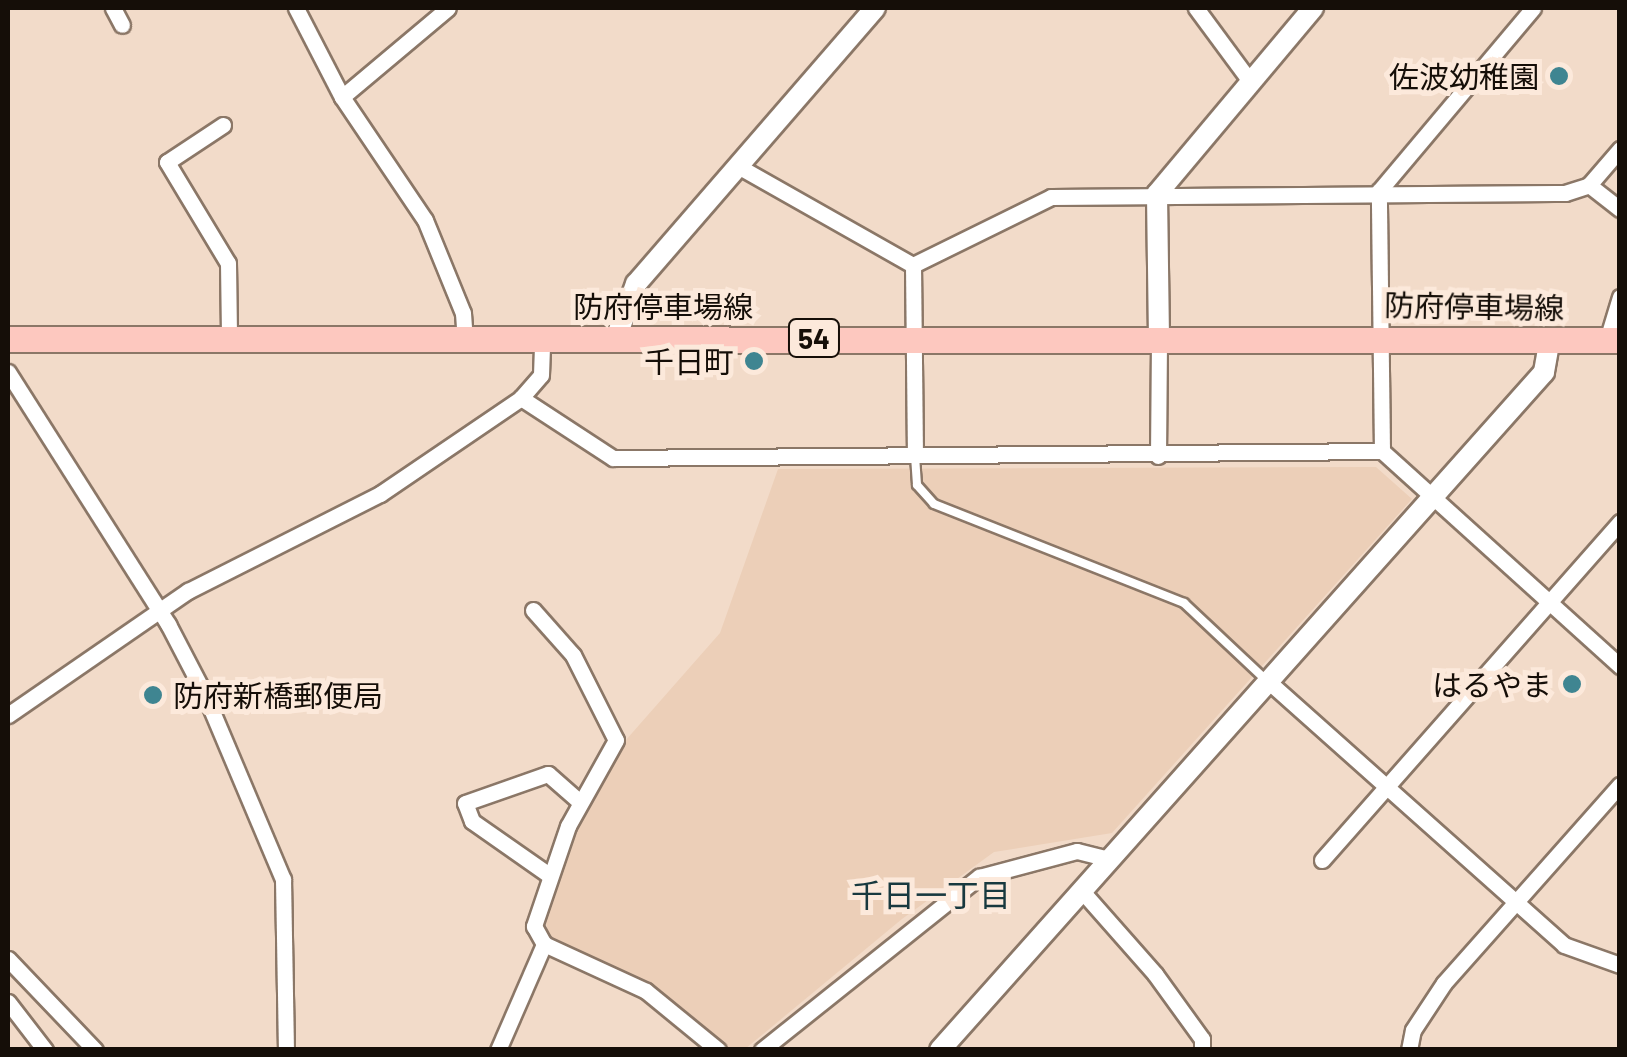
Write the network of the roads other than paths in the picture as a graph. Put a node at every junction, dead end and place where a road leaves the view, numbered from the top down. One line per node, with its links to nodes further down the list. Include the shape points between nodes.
1 (113, 8): 8 (street)
2 (296, 8): 10 (street)
3 (448, 8): 10 (street)
4 (875, 8): 13 (street)
5 (1196, 8): 9 (street)
6 (1314, 8): 9 (street)
7 (1532, 8): 15 (street)
8 (122, 25)
9 (1249, 80): 16 (street)
10 (342, 97): 27 (street, via 425,220 464,313)
11 (223, 125): 20 (street, via 167,162 228,263)
12 (1620, 149): 14 (street)
13 (736, 165): 18 (street); 22 (street, via 636,284)
14 (1589, 184): 15 (street, via 1565,193); 17 (street)
15 (1378, 192): 16 (street); 25 (street)
16 (1157, 194): 18 (street, via 1051,198); 24 (street)
17 (1620, 209)
18 (913, 265): 23 (street)
19 (1620, 297): 29 (street)
20 (229, 338): 26 (main road, 防府停車場線 / 54); 27 (main road, 防府停車場線 / 54)
21 (542, 338): 22 (main road, 防府停車場線 / 54); 27 (main road, 防府停車場線 / 54); 31 (street, via 541,375)
22 (616, 338): 23 (main road, 防府停車場線 / 54)
23 (914, 338): 24 (main road, 防府停車場線 / 54); 33 (street)
24 (1159, 338): 25 (main road, 防府停車場線 / 54); 34 (street)
25 (1378, 338): 28 (main road, 防府停車場線 / 54); 32 (street)
26 (8, 339)
27 (465, 339)
28 (1550, 339): 29 (main road, 防府停車場線 / 54); 35 (street, via 1544,372)
29 (1613, 340)
30 (8, 372): 39 (street)
31 (520, 398): 33 (street, via 613,458); 39 (street, via 380,494 252,553)
32 (1382, 452): 34 (street); 35 (street)
33 (915, 456): 34 (street); 41 (lane, via 917,485 934,504 1197,610)
34 (1158, 456)
35 (1432, 496): 37 (street); 41 (street)
36 (1620, 522): 37 (street)
37 (1548, 602): 40 (street); 44 (street)
38 (533, 610): 45 (street, via 573,655 616,740)
39 (158, 612): 42 (street); 57 (street, via 206,697 282,879)
40 (1620, 666)
41 (1268, 682): 44 (street); 46 (street)
42 (8, 715)
43 (1620, 784): 50 (street)
44 (1388, 788): 47 (street); 50 (street)
45 (580, 802): 48 (street); 48 (street, via 548,774 465,803 472,821)
46 (1108, 860): 49 (street); 60 (street, via 1077,851 979,877)
47 (1322, 860)
48 (548, 875): 51 (street, via 534,926)
49 (1081, 890): 61 (street); 62 (street, via 1155,974 1202,1039)
50 (1515, 903): 53 (street, via 1564,945); 63 (street, via 1435,996)
51 (544, 944): 58 (street); 59 (street, via 646,991)
52 (8, 959): 56 (street)
53 (1620, 965)
54 (8, 1002): 55 (street)
55 (45, 1050)
56 (96, 1050)
57 (286, 1050)
58 (498, 1050)
59 (718, 1050)
60 (762, 1050)
61 (940, 1050)
62 (1202, 1050)
63 (1408, 1050)

